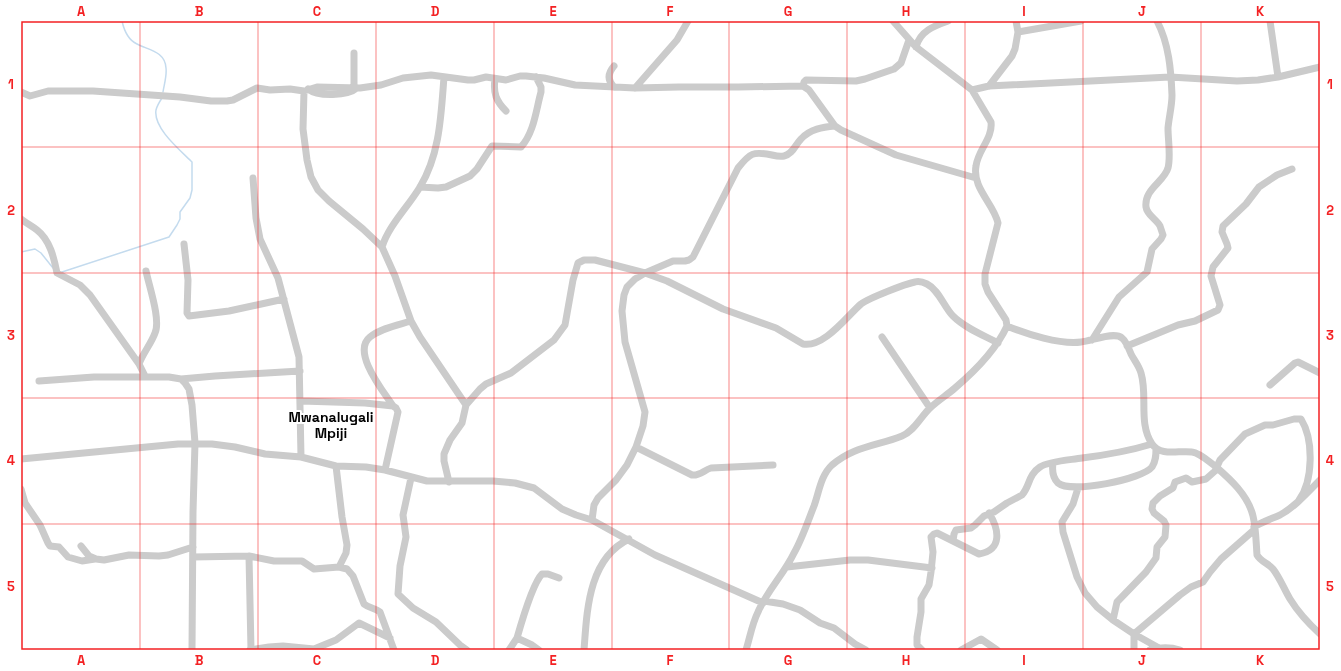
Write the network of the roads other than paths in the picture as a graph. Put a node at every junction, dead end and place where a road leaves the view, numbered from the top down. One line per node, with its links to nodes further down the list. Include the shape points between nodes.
1 (688, 21): 23 (street, via 677,40)
2 (893, 21): 9 (street)
3 (948, 21): 10 (street, via 925,32)
4 (1016, 21): 8 (street)
5 (1081, 21): 8 (street)
6 (1157, 21): 16 (street, via 1169,57)
7 (1270, 21): 17 (street)
8 (1018, 32): 20 (street, via 1012,56)
9 (909, 40): 10 (street); 19 (street, via 900,62 894,69 856,81 806,80)
10 (916, 47): 25 (street)
11 (354, 53): 22 (street)
12 (614, 66): 21 (street, via 609,76)
13 (1320, 67): 17 (street)
14 (444, 77): 18 (street, via 468,80 486,77); 22 (street, via 432,75 403,78 381,85); 32 (street, via 436,147)
15 (536, 77): 18 (street); 21 (street, via 575,85); 32 (street, via 542,87 541,92 529,135 521,147 492,146 470,176 446,187)
16 (1170, 77): 17 (street, via 1237,81); 20 (street); 42 (street, via 1172,96 1168,128 1169,166 1146,200 1148,213 1160,226 1163,235 1152,249 1147,272 1119,297)
17 (1278, 77)
18 (495, 79): 27 (street, via 496,100)
19 (803, 86): 23 (street); 28 (street, via 809,90)
20 (989, 86): 25 (street)
21 (614, 87): 23 (street)
22 (356, 88): 24 (street, via 341,94 319,94)
23 (635, 88)
24 (306, 90): 26 (street, via 257,88 227,101 93,91 48,91 30,96); 35 (street, via 303,129 306,160 311,177 318,190 329,201)
25 (972, 90): 31 (street, via 992,125 978,157)
26 (21, 92)
27 (506, 111)
28 (835, 126): 31 (street, via 896,155); 37 (street, via 821,127 806,134 791,153 785,156 754,153 738,168 690,260 673,261)
29 (1292, 170): 44 (street, via 1277,175 1259,187 1224,226 1222,232 1228,248 1213,267 1211,276 1220,305 1218,310)
30 (253, 178): 38 (street, via 260,239 278,278)
31 (976, 178): 40 (street, via 998,223 985,274 985,284)
32 (420, 187): 35 (street, via 388,233)
33 (21, 219): 45 (street, via 44,237 51,249 57,273 80,285 90,295)
34 (184, 244): 38 (street, via 189,316)
35 (382, 247): 39 (street)
36 (146, 271): 45 (street, via 155,310 156,328)
37 (645, 273): 43 (street, via 723,309 776,328 808,345 814,344 835,330 869,299 916,281 934,289 955,318); 53 (street, via 595,260 578,263 565,325 554,340 511,373 486,384); 58 (street, via 627,287 622,312 625,342 645,412)
38 (284, 300): 46 (street, via 296,342)
39 (411, 320): 53 (street); 54 (street, via 372,335 365,343 366,362)
40 (1007, 326): 42 (street, via 1038,337 1080,343); 43 (street)
41 (882, 337): 55 (street)
42 (1092, 340): 44 (street, via 1114,335 1122,338)
43 (998, 343): 55 (street, via 967,378)
44 (1127, 346): 57 (street, via 1141,372 1145,425)
45 (139, 364): 48 (street)
46 (300, 371): 49 (street); 52 (street)
47 (1320, 373): 51 (street, via 1298,362)
48 (145, 376): 49 (street); 50 (street)
49 (181, 379): 56 (street, via 189,389)
50 (39, 381)
51 (1270, 385)
52 (301, 401): 54 (street); 59 (street)
53 (466, 405): 68 (street, via 462,423 444,454)
54 (393, 406): 65 (street, via 398,412)
55 (930, 408): 83 (street, via 908,433 856,450 833,464 821,483)
56 (195, 443): 59 (street); 60 (street); 78 (street)
57 (1154, 446): 61 (street); 64 (street, via 1162,452 1193,452); 69 (street, via 1155,461 1148,471 1100,485)
58 (636, 447): 62 (street, via 692,475 711,468); 73 (street, via 616,480 594,504)
59 (301, 457): 63 (street)
60 (21, 459)
61 (1053, 463): 69 (street, via 1053,475 1058,482); 72 (street, via 1041,466 1032,474 1022,495)
62 (773, 465)
63 (336, 466): 65 (street); 82 (street, via 347,546)
64 (1217, 468): 71 (street, via 1226,452 1245,434 1265,425 1299,418 1305,426 1310,454 1308,481); 74 (street, via 1232,480 1246,500 1253,515); 87 (street, via 1206,479 1192,482 1186,478 1179,480 1173,488 1153,503 1152,509 1166,525 1165,537 1157,547 1156,558 1146,572 1117,602)
65 (385, 470): 66 (street)
66 (412, 478): 68 (street); 96 (street, via 403,515 406,537 398,594 413,608 436,622)
67 (1320, 480): 71 (street)
68 (449, 482): 73 (street, via 494,481 534,488 562,509)
69 (1078, 488): 87 (street, via 1073,504 1062,522 1063,532 1073,568 1085,593)
70 (21, 489): 81 (street, via 25,503 40,525 49,545 59,547 68,557 82,561)
71 (1299, 500): 74 (street, via 1280,515)
72 (989, 514): 76 (street, via 971,528 956,530); 76 (street, via 997,531 996,542 989,550 979,554)
73 (592, 520): 75 (street)
74 (1254, 529): 88 (street, via 1221,559 1203,582 1191,586); 89 (street, via 1259,558 1270,565 1306,622)
75 (629, 539): 86 (street, via 655,555); 99 (street, via 613,549 595,576 585,629)
76 (953, 541): 84 (street, via 934,534)
77 (81, 546): 81 (street, via 89,556)
78 (193, 547): 80 (street); 81 (street, via 168,555 129,555)
79 (249, 556): 80 (street); 82 (street, via 274,561 302,561 314,568); 94 (street)
80 (193, 558): 93 (street)
81 (96, 559)
82 (339, 567): 90 (street, via 347,569 353,576 364,604 380,612)
83 (787, 567): 84 (street, via 868,560); 86 (street)
84 (932, 568): 102 (street, via 929,585 921,599 917,645)
85 (559, 578): 91 (street, via 548,574 539,577)
86 (763, 602): 100 (street); 101 (street, via 783,604 800,610 820,623 834,628)
87 (1113, 620): 88 (street)
88 (1134, 634): 92 (street); 105 (street)
89 (1320, 634)
90 (390, 638): 94 (street, via 359,623 336,640 314,649 283,646); 95 (street)
91 (517, 638): 97 (street); 98 (street)
92 (1159, 648): 106 (street); 107 (street)
93 (192, 650)
94 (250, 650)
95 (394, 650)
96 (467, 650)
97 (509, 650)
98 (539, 650)
99 (584, 650)
100 (746, 650)
101 (866, 650)
102 (922, 650)
103 (961, 650): 104 (street, via 981,640)
104 (997, 650)
105 (1134, 650)
106 (1150, 650)
107 (1180, 650)

